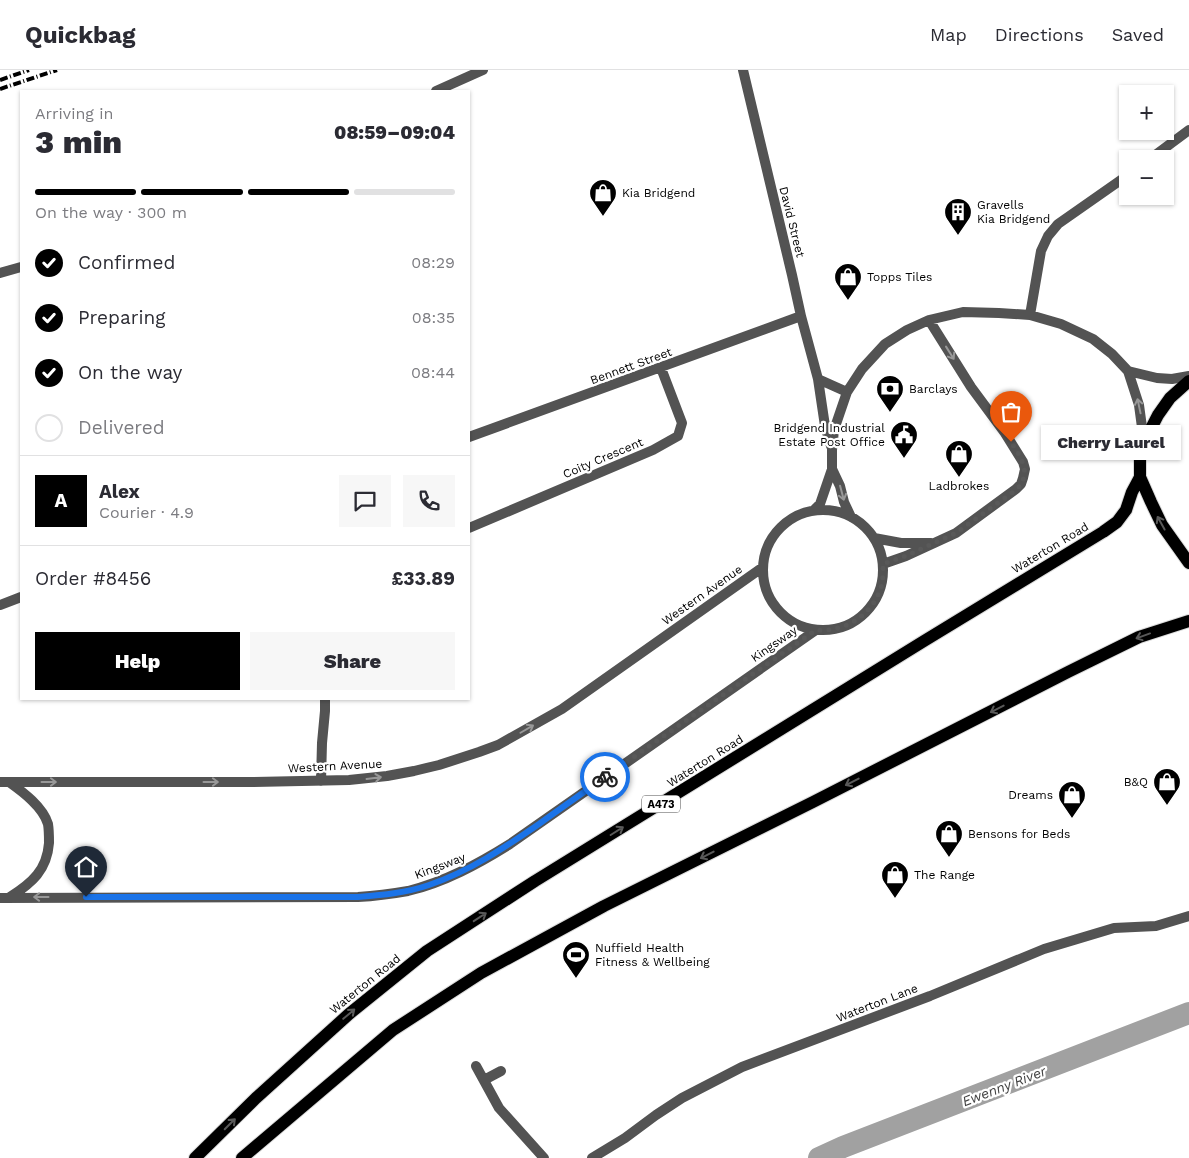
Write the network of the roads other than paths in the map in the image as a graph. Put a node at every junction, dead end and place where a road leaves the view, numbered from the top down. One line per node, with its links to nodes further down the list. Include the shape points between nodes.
1 (482, 70): 3 (street)
2 (743, 70): 10 (street, David Street)
3 (438, 90)
4 (1189, 130): 5 (street)
5 (1162, 150)
6 (1119, 181): 9 (street, via 1058,224 1048,236 1041,251)
7 (20, 267): 8 (street)
8 (0, 273)
9 (1030, 315): 11 (street, via 962,312); 13 (street, via 1061,324 1093,339)
10 (801, 316): 12 (street, Bennett Street); 15 (street, David Street)
11 (929, 320): 17 (street, via 886,344 862,369); 27 (street, one-way to 27, via 971,387 1005,433 1024,469 1024,478 1016,490 956,533)
12 (661, 368): 18 (street, Bennett Street); 25 (street, Coity Crescent, via 682,424 678,436 653,450)
13 (1128, 371): 14 (street, via 1157,378); 19 (street, one-way to 13, via 1140,405)
14 (1189, 376)
15 (818, 379): 17 (street); 20 (street, David Street, via 824,426)
16 (1189, 381): 19 (main road, via 1170,398)
17 (848, 392): 20 (street, via 834,430)
18 (470, 437)
19 (1144, 442): 22 (main road)
20 (832, 450): 21 (street)
21 (832, 468): 23 (street, via 820,504); 24 (street, one-way to 24)
22 (1140, 477): 28 (main road, one-way to 22, via 1162,525); 43 (main road, Waterton Road / A473, one-way to 22, via 349,1014 427,951 1103,532 1126,510)
23 (813, 511): 24 (street, via 826,510); 30 (street, via 797,516 783,526 772,539)
24 (851, 517): 26 (street)
25 (470, 528)
26 (874, 538): 27 (street, via 901,543); 29 (street)
27 (934, 543): 29 (street)
28 (1189, 563)
29 (883, 564): 34 (street, via 876,600 864,614 849,625)
30 (763, 567): 34 (street, via 767,590 777,608 797,624); 36 (street, Western Avenue, one-way to 30, via 414,771 498,745 566,706)
31 (20, 597): 32 (street)
32 (0, 605)
33 (1189, 621): 44 (main road, one-way to 44, via 1139,638 1095,659 604,906 481,973 393,1030)
34 (816, 630): 38 (street, Kingsway, one-way to 38, via 510,844 468,869 429,885 391,894 358,897)
35 (325, 700): 36 (street)
36 (321, 781): 37 (street, Western Avenue, one-way to 36)
37 (5, 782): 38 (street, via 33,801 48,824 49,838 45,863 39,873)
38 (5, 897)
39 (1189, 916): 46 (street, Waterton Lane, via 1156,926 1114,928 1044,949 742,1067 682,1098)
40 (476, 1066): 42 (street)
41 (501, 1071): 42 (street)
42 (484, 1080): 45 (street, via 499,1108)
43 (195, 1158)
44 (242, 1158)
45 (544, 1158)
46 (592, 1158)

